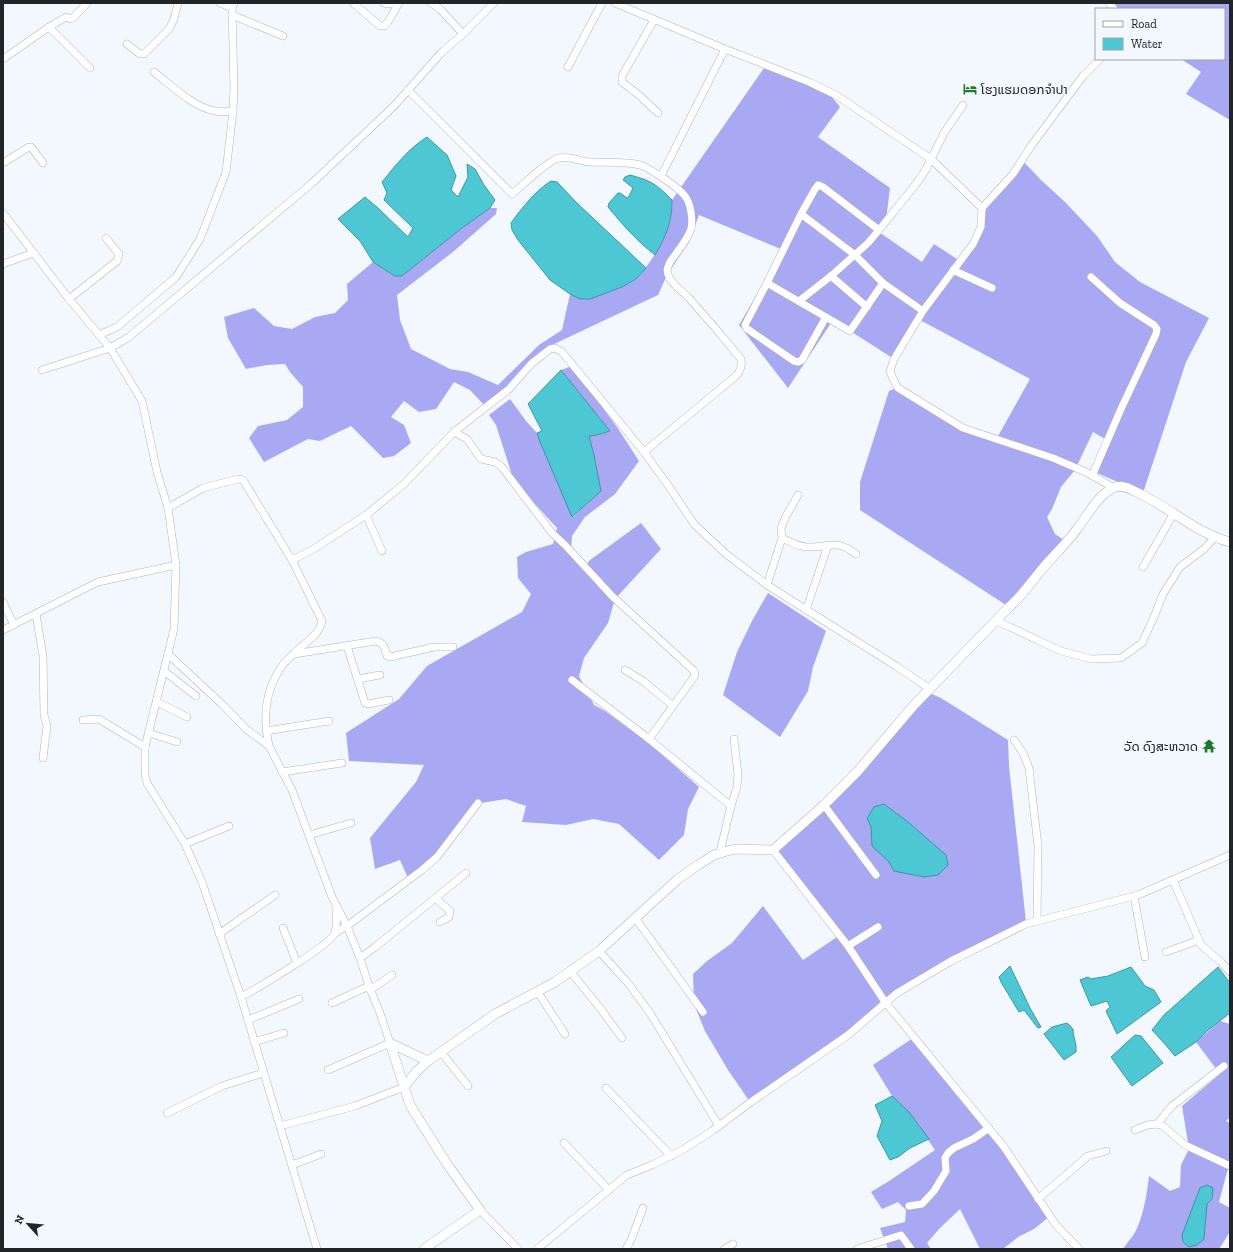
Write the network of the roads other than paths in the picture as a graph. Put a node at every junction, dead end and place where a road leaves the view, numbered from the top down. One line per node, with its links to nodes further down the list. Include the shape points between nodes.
1 (87, 3): 14 (street, via 73,18 66,17)
2 (178, 3): 17 (street, via 169,29 144,54 140,54)
3 (220, 3): 12 (street)
4 (353, 3): 7 (street, via 380,26 384,26)
5 (384, 3): 6 (street)
6 (395, 3)
7 (399, 3)
8 (431, 3): 15 (street)
9 (494, 3): 15 (street)
10 (602, 3): 21 (street)
11 (615, 3): 13 (street)
12 (233, 9): 16 (street); 26 (street)
13 (654, 20): 18 (street); 27 (street, via 621,79)
14 (49, 27): 19 (street); 22 (street)
15 (463, 34): 24 (street)
16 (283, 36)
17 (127, 44)
18 (725, 49): 28 (street, via 828,90); 31 (street)
19 (3, 59)
20 (1099, 60): 32 (street, via 1083,76 1012,174)
21 (568, 67)
22 (90, 68)
23 (154, 72): 26 (street, via 197,105 212,111)
24 (408, 90): 31 (street, via 512,194 558,158 574,158 589,162 625,162 642,166); 52 (street, via 311,184 129,337)
25 (963, 105): 28 (street, via 944,133)
26 (234, 111): 51 (street, via 226,172 200,239 176,277 117,327)
27 (658, 113)
28 (931, 159): 32 (street); 35 (street, via 916,184)
29 (3, 163): 30 (street, via 31,147)
30 (43, 163)
31 (661, 176): 55 (street, via 685,196 691,214 689,235 667,267 667,273 741,359 742,365 736,376)
32 (982, 208): 40 (street, via 981,227 973,244)
33 (3, 213): 37 (street)
34 (801, 214): 35 (street, via 818,185); 38 (street); 43 (street)
35 (879, 230): 38 (street)
36 (106, 238): 46 (street, via 119,254 117,261)
37 (33, 253): 39 (street); 46 (street)
38 (855, 255): 41 (street); 44 (street)
39 (3, 264)
40 (953, 270): 45 (street); 49 (street)
41 (831, 276): 47 (street); 48 (street)
42 (1091, 277): 56 (street, via 1120,303 1157,329)
43 (767, 283): 47 (street); 50 (street, via 745,325 746,328 794,361 802,360)
44 (883, 283): 48 (street); 49 (street)
45 (992, 288)
46 (69, 299): 51 (street)
47 (799, 302): 50 (street)
48 (867, 307): 50 (street, via 850,331)
49 (923, 311): 56 (street, via 894,359 890,371 898,388 963,428 1054,458)
50 (826, 318)
51 (99, 335): 52 (street)
52 (110, 348): 53 (street); 59 (street, via 142,401 157,472)
53 (42, 370)
54 (454, 432): 55 (street, via 509,389 531,364 555,348 562,352); 61 (street, via 404,484); 91 (street, via 467,439 481,459 501,466 552,533 612,596 693,670 694,677)
55 (644, 452): 71 (street, via 694,524 726,554)
56 (1092, 476): 57 (street)
57 (1114, 488): 60 (street, via 1126,487); 75 (street, via 1101,497 1067,542)
58 (798, 495): 63 (street, via 781,528)
59 (168, 508): 68 (street, via 203,488 241,479); 69 (street)
60 (1174, 513): 62 (street); 70 (street)
61 (366, 515): 66 (street); 68 (street)
62 (1215, 537): 64 (street); 75 (street, via 1180,567 1163,594 1142,643 1121,658 1091,659 1061,651)
63 (782, 538): 65 (street, via 800,546); 71 (street)
64 (1230, 542)
65 (828, 545): 67 (street, via 840,544); 73 (street)
66 (382, 550)
67 (856, 554)
68 (292, 560): 81 (street, via 322,621 318,632)
69 (176, 564): 74 (street, via 98,582); 80 (street, via 174,628)
70 (1143, 567)
71 (767, 585): 73 (street)
72 (3, 602): 76 (street)
73 (806, 610): 87 (street)
74 (36, 614): 76 (street); 103 (street, via 43,656 44,715 47,726)
75 (997, 621): 87 (street)
76 (14, 625): 77 (street)
77 (3, 630)
78 (347, 646): 79 (street, via 380,642 390,657 434,647); 81 (street); 85 (street)
79 (453, 647)
80 (168, 654): 83 (street); 101 (street, via 246,728)
81 (294, 654): 95 (street, via 282,666 268,695)
82 (625, 670): 91 (street, via 644,681)
83 (164, 672): 88 (street); 90 (street)
84 (380, 675): 85 (street)
85 (358, 679): 89 (street, via 366,703)
86 (572, 680): 97 (street)
87 (930, 689): 107 (street, via 857,772)
88 (196, 696)
89 (389, 700)
90 (157, 702): 92 (street); 96 (street)
91 (672, 705): 97 (street)
92 (187, 717)
93 (83, 720): 102 (street, via 99,719)
94 (329, 721): 95 (street)
95 (266, 731): 101 (street)
96 (149, 733): 100 (street); 102 (street)
97 (649, 739): 108 (street)
98 (734, 739): 108 (street, via 738,774)
99 (1014, 740): 124 (street, via 1023,753 1028,768 1038,846)
100 (176, 742)
101 (269, 746): 105 (street)
102 (145, 747): 112 (street, via 147,782)
103 (43, 758)
104 (342, 763): 105 (street)
105 (282, 772): 111 (street, via 292,790)
106 (478, 803): 126 (street, via 437,858)
107 (824, 804): 113 (street); 117 (street)
108 (731, 806): 114 (street)
109 (351, 823): 111 (street)
110 (228, 826): 112 (street)
111 (309, 835): 122 (street)
112 (185, 844): 130 (street, via 202,882)
113 (774, 850): 114 (street, via 735,849); 132 (street)
114 (720, 852): 123 (street, via 678,879)
115 (1230, 855): 118 (street)
116 (466, 873): 121 (street)
117 (876, 875)
118 (1173, 880): 120 (street); 131 (street)
119 (275, 895): 130 (street)
120 (1134, 896): 124 (street); 135 (street)
121 (435, 898): 125 (street, via 450,911 449,917); 136 (street)
122 (337, 908): 126 (street); 129 (street)
123 (636, 919): 133 (street); 147 (street)
124 (1037, 921): 145 (street, via 951,961)
125 (440, 922)
126 (347, 926): 129 (street); 136 (street)
127 (878, 927): 132 (street)
128 (282, 928): 137 (street)
129 (335, 933): 137 (street, via 331,939)
130 (219, 934): 143 (street)
131 (1199, 940): 134 (street); 139 (street, via 1201,945)
132 (848, 946): 145 (street)
133 (599, 951): 138 (street); 165 (street, via 628,983 650,1013)
134 (1166, 952)
135 (1145, 957)
136 (360, 958): 141 (street)
137 (297, 963): 143 (street)
138 (570, 971): 142 (street); 151 (street)
139 (1230, 972)
140 (392, 975): 141 (street)
141 (369, 988): 146 (street); 153 (street)
142 (537, 991): 150 (street); 154 (street, via 495,1014)
143 (241, 998): 148 (street)
144 (299, 1000): 148 (street)
145 (885, 1002): 165 (street, via 848,1035); 166 (street)
146 (332, 1003)
147 (704, 1012)
148 (248, 1020): 152 (street)
149 (284, 1032): 152 (street)
150 (565, 1034)
151 (622, 1038)
152 (254, 1042): 158 (street)
153 (390, 1043): 155 (street); 157 (street); 160 (street)
154 (441, 1052): 155 (street); 159 (street)
155 (428, 1061): 160 (street)
156 (1224, 1066): 163 (street, via 1172,1106)
157 (328, 1070)
158 (263, 1073): 162 (street, via 222,1086); 164 (street)
159 (468, 1086)
160 (404, 1087): 164 (street, via 355,1106); 178 (street, via 410,1105 422,1125)
161 (606, 1088): 171 (street)
162 (167, 1113)
163 (1157, 1124): 167 (street); 173 (street, via 1166,1128 1185,1145)
164 (280, 1126): 172 (street)
165 (719, 1126): 171 (street)
166 (989, 1128): 175 (street, via 1004,1146); 176 (street, via 948,1153 945,1158 946,1171 934,1191 922,1204)
167 (1135, 1130)
168 (564, 1143): 174 (street)
169 (1106, 1151): 175 (street, via 1088,1156)
170 (321, 1154): 172 (street)
171 (671, 1156): 174 (street, via 627,1175)
172 (292, 1165): 180 (street)
173 (1230, 1166)
174 (608, 1189): 183 (street)
175 (1038, 1199): 188 (street, via 1056,1225)
176 (909, 1206)
177 (643, 1208): 184 (street)
178 (480, 1210): 181 (street); 182 (street)
179 (733, 1244): 185 (street)
180 (317, 1249)
181 (424, 1249)
182 (518, 1249)
183 (537, 1249)
184 (626, 1249)
185 (724, 1249)
186 (857, 1249): 187 (street, via 901,1235)
187 (911, 1249)
188 (1079, 1249)

